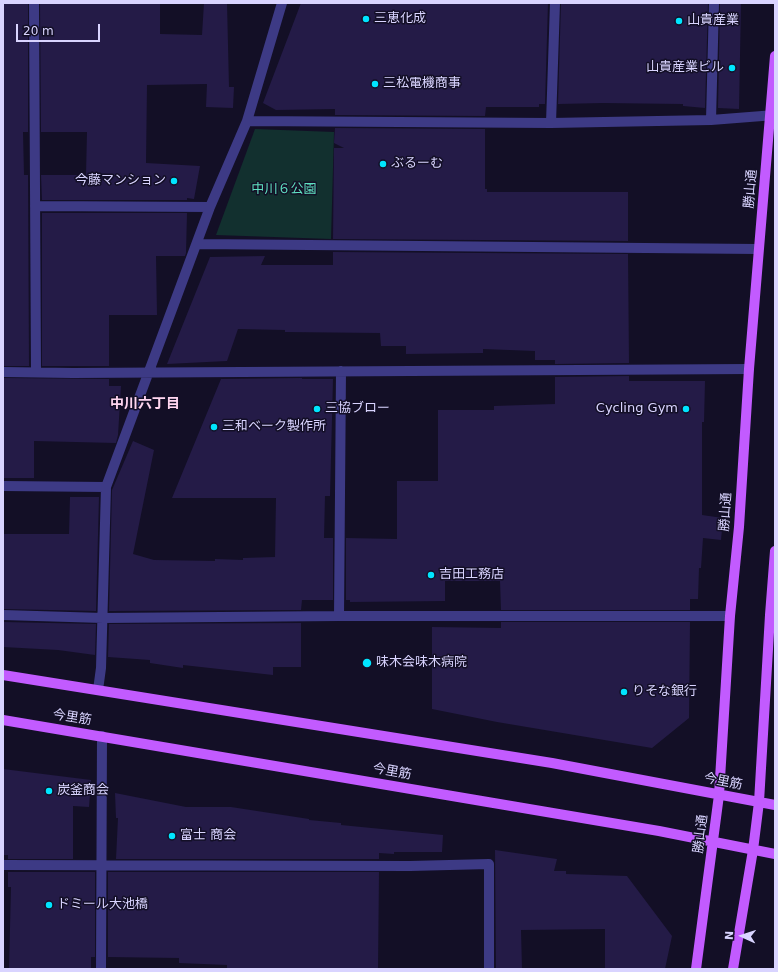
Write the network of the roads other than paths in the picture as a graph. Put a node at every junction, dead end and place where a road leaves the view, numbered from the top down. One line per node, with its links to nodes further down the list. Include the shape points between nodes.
1 (34, 3): 10 (street)
2 (282, 3): 8 (street)
3 (555, 3): 9 (street)
4 (714, 3): 7 (street)
5 (775, 56): 6 (main road, 勝山通)
6 (773, 115): 7 (street); 13 (main road, 勝山通)
7 (711, 120): 9 (street)
8 (246, 121): 9 (street); 11 (street)
9 (551, 123)
10 (35, 206): 11 (street); 17 (street)
11 (210, 207): 12 (street)
12 (197, 244): 13 (street); 18 (street)
13 (758, 250): 14 (main road, 勝山通)
14 (749, 369): 15 (street); 25 (main road, 勝山通, via 739,527)
15 (341, 371): 18 (street); 24 (street)
16 (3, 372): 17 (street)
17 (36, 372): 18 (street)
18 (149, 372): 20 (street)
19 (3, 486): 20 (street)
20 (106, 486): 26 (street)
21 (775, 551): 22 (main road)
22 (772, 615): 32 (main road)
23 (3, 616): 26 (street)
24 (339, 616): 25 (street); 26 (street)
25 (730, 616): 31 (main road, 勝山通)
26 (103, 618): 28 (street)
27 (3, 675): 28 (main road, 今里筋)
28 (98, 690): 31 (main road, 今里筋, via 552,762)
29 (3, 720): 30 (main road, 今里筋)
30 (102, 736): 34 (main road, 今里筋); 37 (street)
31 (719, 795): 32 (main road, 今里筋); 34 (main road, 勝山通)
32 (759, 802): 33 (main road, 今里筋); 35 (main road)
33 (775, 805)
34 (714, 842): 35 (main road, 今里筋); 41 (main road, 勝山通)
35 (753, 850): 36 (main road, 今里筋); 42 (main road)
36 (775, 854)
37 (101, 864): 38 (street); 39 (street); 40 (street, via 490,864)
38 (3, 865)
39 (101, 969)
40 (489, 969)
41 (696, 969)
42 (734, 969)

